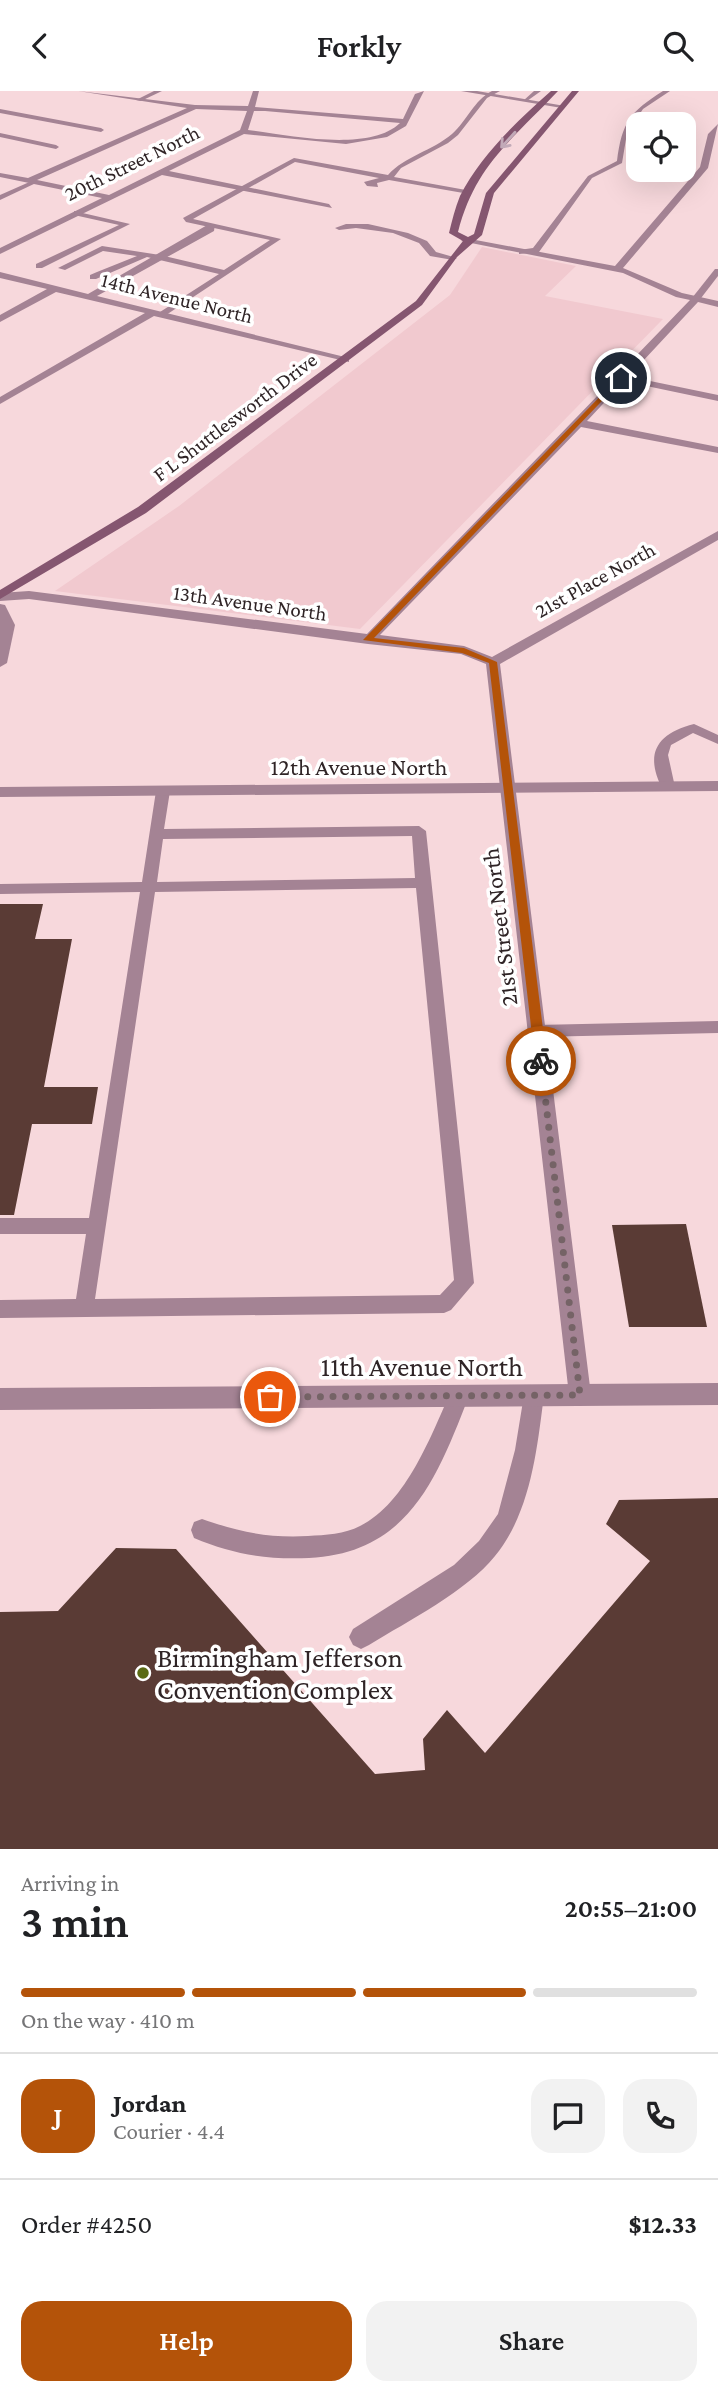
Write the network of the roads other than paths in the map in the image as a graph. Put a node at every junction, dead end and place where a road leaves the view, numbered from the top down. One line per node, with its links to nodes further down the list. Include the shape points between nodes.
1 (81, 91): 11 (street)
2 (159, 91): 11 (lane)
3 (256, 91): 16 (street)
4 (421, 91): 18 (street)
5 (464, 91): 10 (street)
6 (538, 91): 12 (lane)
7 (555, 91): 13 (main road)
8 (576, 91): 14 (main road, F L Shuttlesworth Drive)
9 (667, 91): 39 (lane, via 641,108 624,133 620,162 590,177 536,250)
10 (494, 93): 12 (street); 26 (lane, via 485,97 456,134)
11 (139, 100): 15 (street)
12 (524, 100): 13 (street)
13 (541, 103): 14 (street); 30 (main road, one-way to 30)
14 (562, 106): 37 (main road, F L Shuttlesworth Drive, via 490,193 478,235)
15 (195, 107): 16 (street); 27 (street)
16 (250, 109): 18 (street); 21 (street)
17 (0, 111): 20 (lane)
18 (405, 121): 21 (street, via 389,133 352,141)
19 (718, 126): 45 (street, via 713,129 711,155 704,169)
20 (101, 130)
21 (243, 132): 24 (street, 20th Street North)
22 (0, 135): 23 (lane)
23 (56, 147)
24 (160, 172): 29 (street); 31 (street, 20th Street North)
25 (0, 175): 27 (street)
26 (390, 177): 28 (lane, via 367,184); 29 (lane, via 294,160); 30 (lane)
27 (32, 182): 31 (street); 32 (lane)
28 (375, 185)
29 (244, 189): 33 (street); 35 (lane, via 186,220)
30 (466, 192): 37 (main road, via 453,233)
31 (109, 197): 34 (street, 20th Street North)
32 (0, 198)
33 (329, 206)
34 (77, 213): 38 (street, 20th Street North); 43 (lane, via 126,224)
35 (212, 226): 41 (street); 47 (lane, via 277,239)
36 (339, 228): 42 (lane, via 369,227 411,236 423,241 433,254)
37 (465, 240): 39 (street); 42 (main road, F L Shuttlesworth Drive)
38 (0, 251)
39 (522, 251): 45 (street)
40 (145, 255): 41 (lane); 44 (lane, via 102,248); 49 (lane)
41 (160, 257): 47 (lane); 51 (street)
42 (453, 258): 56 (main road, F L Shuttlesworth Drive, via 419,303)
43 (39, 266)
44 (62, 268)
45 (617, 269): 52 (street)
46 (718, 271): 52 (lane)
47 (225, 273): 54 (lane)
48 (0, 275): 50 (street, 14th Avenue North)
49 (93, 277)
50 (56, 288): 51 (street, 14th Avenue North); 55 (street)
51 (91, 296): 54 (street, 14th Avenue North)
52 (695, 300): 53 (street); 57 (street)
53 (718, 304)
54 (158, 313): 56 (street, 14th Avenue North); 59 (street)
55 (0, 319)
56 (345, 360): 63 (main road, F L Shuttlesworth Drive, via 142,510)
57 (621, 378): 58 (lane); 60 (street)
58 (718, 398)
59 (0, 401)
60 (579, 423): 61 (street); 65 (street)
61 (718, 450)
62 (718, 535): 66 (street, 21st Place North)
63 (0, 596): 65 (street, 13th Avenue North, via 29,595)
64 (0, 608): 67 (street, via 8,625)
65 (368, 640): 66 (street, 13th Avenue North, via 464,650)
66 (493, 662): 71 (street, 21st Street North)
67 (0, 663)
68 (718, 740): 70 (lane, via 694,728 671,736 661,747 659,758)
69 (718, 786): 70 (street, 12th Avenue North)
70 (668, 787): 71 (street, 12th Avenue North)
71 (508, 788): 72 (street, 12th Avenue North); 79 (street, 21st Street North)
72 (163, 791): 73 (street, 12th Avenue North); 74 (lane)
73 (0, 792)
74 (156, 834): 75 (lane, via 419,831); 76 (lane)
75 (423, 883): 76 (lane); 82 (lane, via 464,1283 444,1304)
76 (148, 887): 77 (lane); 81 (lane)
77 (0, 889)
78 (718, 1027): 79 (lane)
79 (537, 1031): 86 (street, 21st Street North)
80 (0, 1226): 81 (lane)
81 (96, 1226): 82 (lane)
82 (83, 1308): 83 (lane)
83 (0, 1309)
84 (718, 1394): 86 (street, 11th Avenue North)
85 (534, 1395): 86 (street, 11th Avenue North); 87 (street, 11th Avenue North); 90 (lane, via 526,1450 507,1519 487,1549 462,1573)
86 (580, 1395)
87 (458, 1396): 88 (street, 11th Avenue North); 89 (lane, via 438,1451 414,1489 377,1529 328,1548 247,1545)
88 (0, 1399)
89 (202, 1531)
90 (362, 1637)

